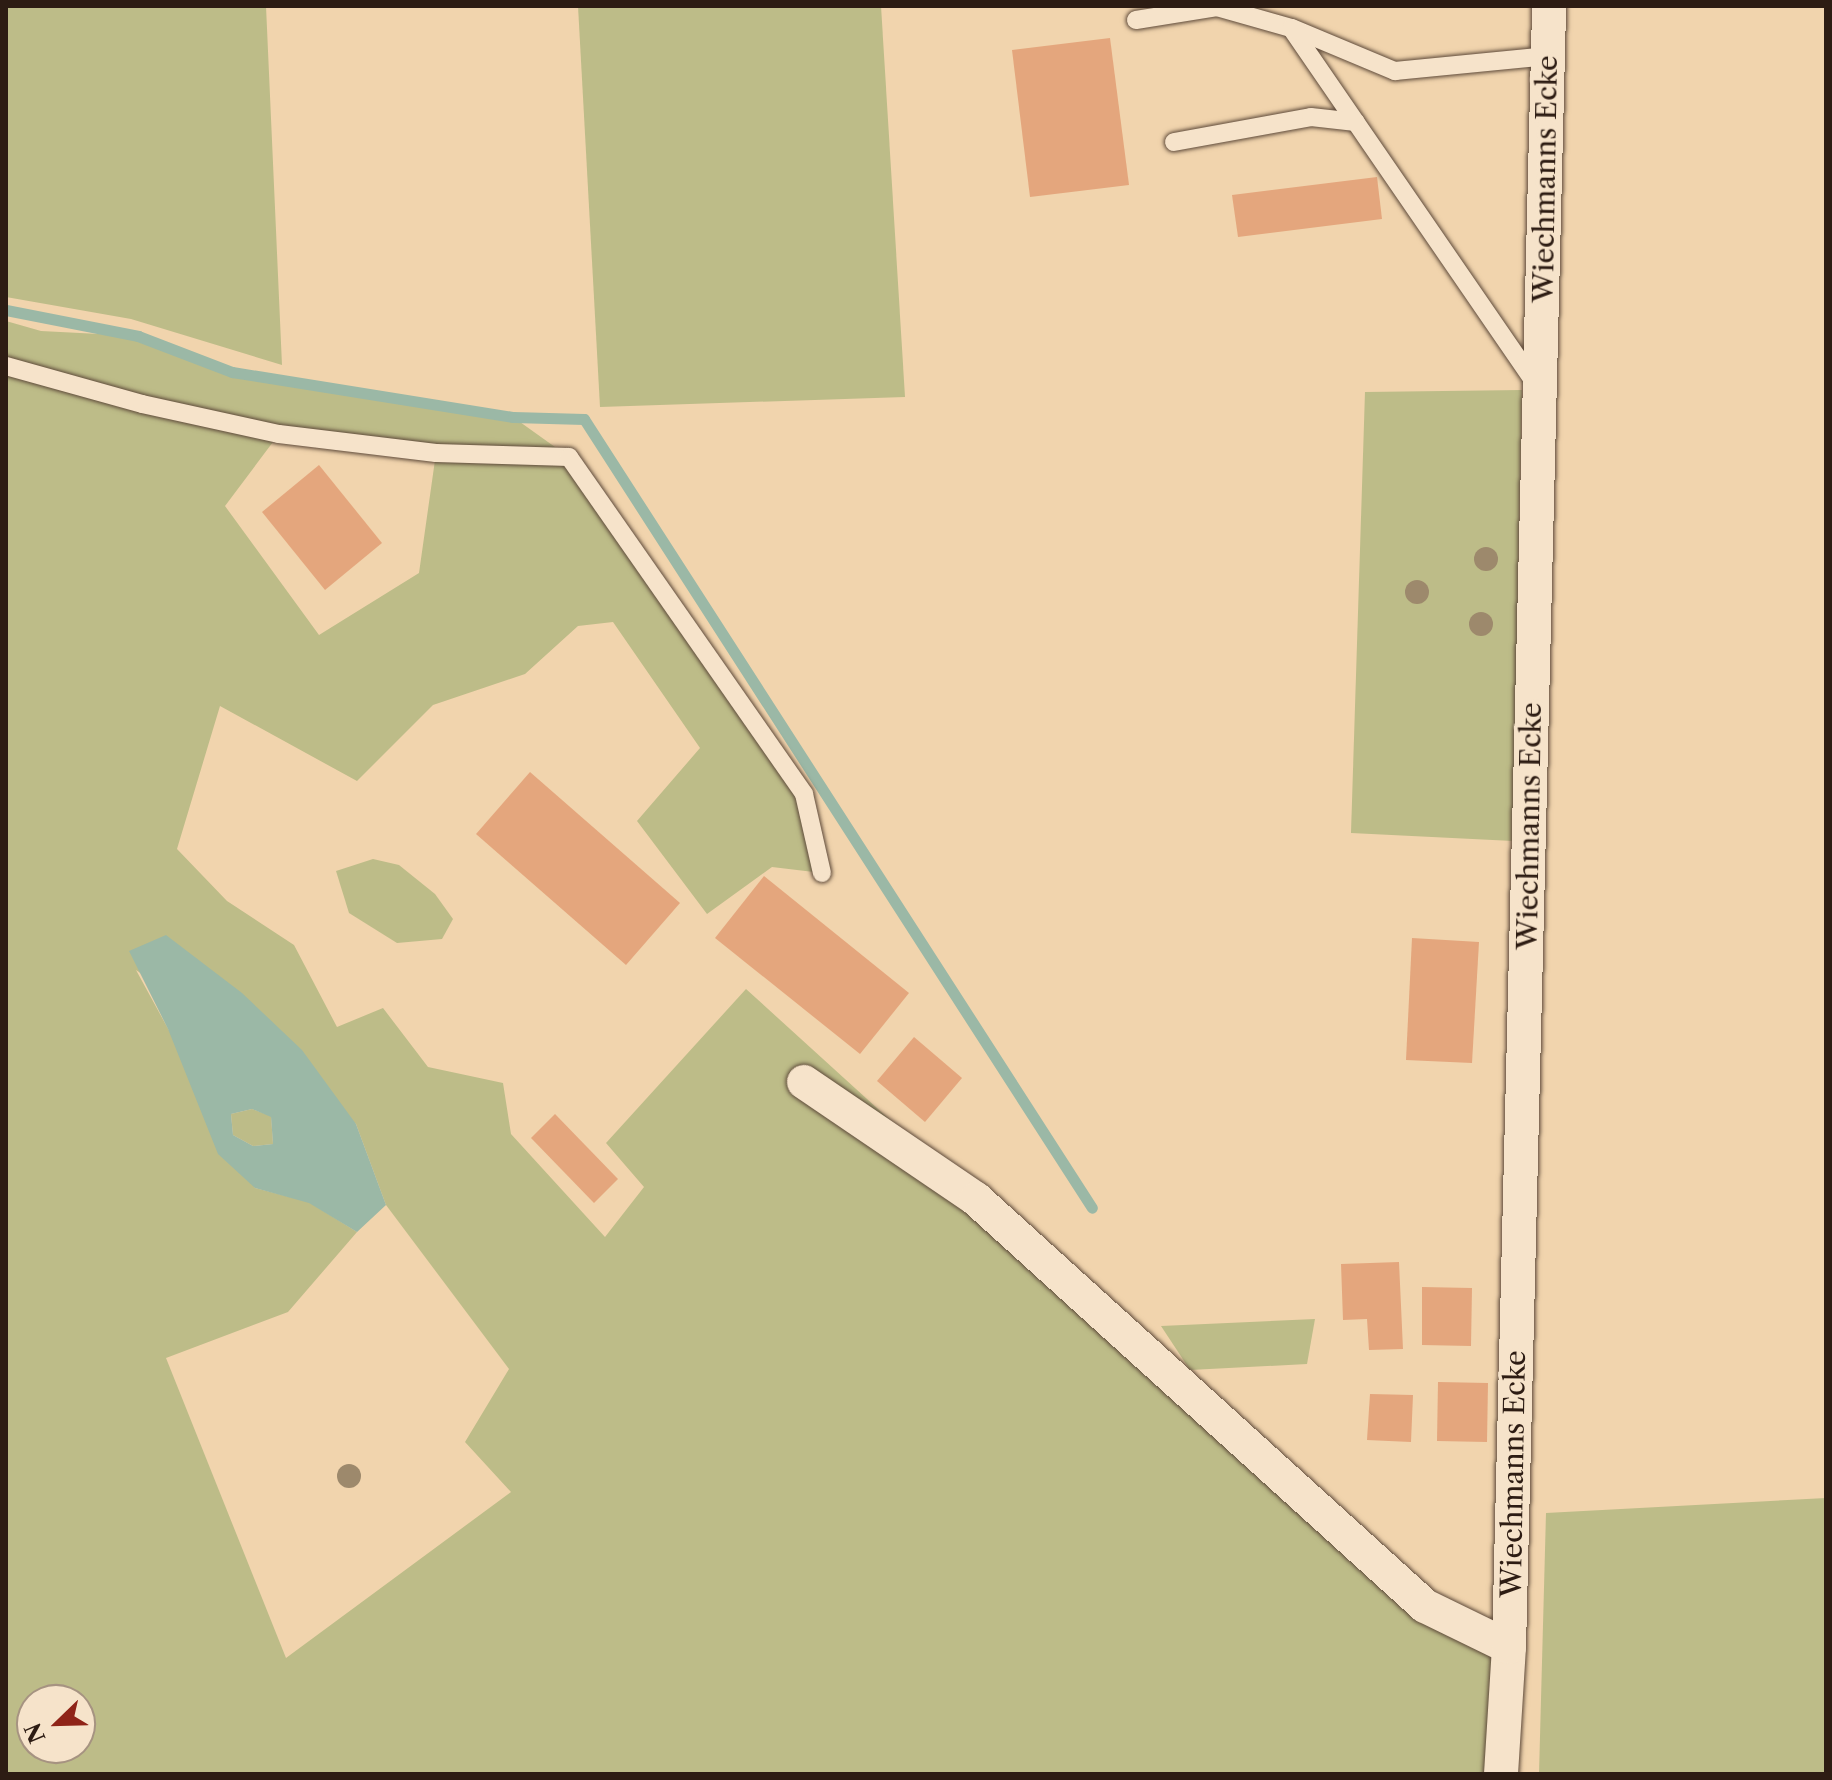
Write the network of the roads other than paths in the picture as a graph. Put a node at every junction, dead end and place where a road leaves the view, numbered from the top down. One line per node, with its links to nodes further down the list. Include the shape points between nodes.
1 (1549, 6): 5 (street, Wiechmanns Ecke)
2 (1238, 9): 3 (lane, via 1217,7); 4 (lane)
3 (1136, 20)
4 (1291, 28): 5 (lane, via 1395,71); 6 (lane)
5 (1548, 56): 9 (street, Wiechmanns Ecke)
6 (1356, 122): 7 (lane, via 1311,117); 9 (lane)
7 (1174, 142)
8 (6, 366): 10 (lane, via 142,404 279,434 436,453 569,457 804,794)
9 (1539, 390): 12 (street, Wiechmanns Ecke)
10 (822, 873)
11 (804, 1082): 12 (street, Wiechmanns Ecke, via 976,1199 1221,1415 1425,1606)
12 (1509, 1647): 13 (street, Wiechmanns Ecke)
13 (1501, 1774)

